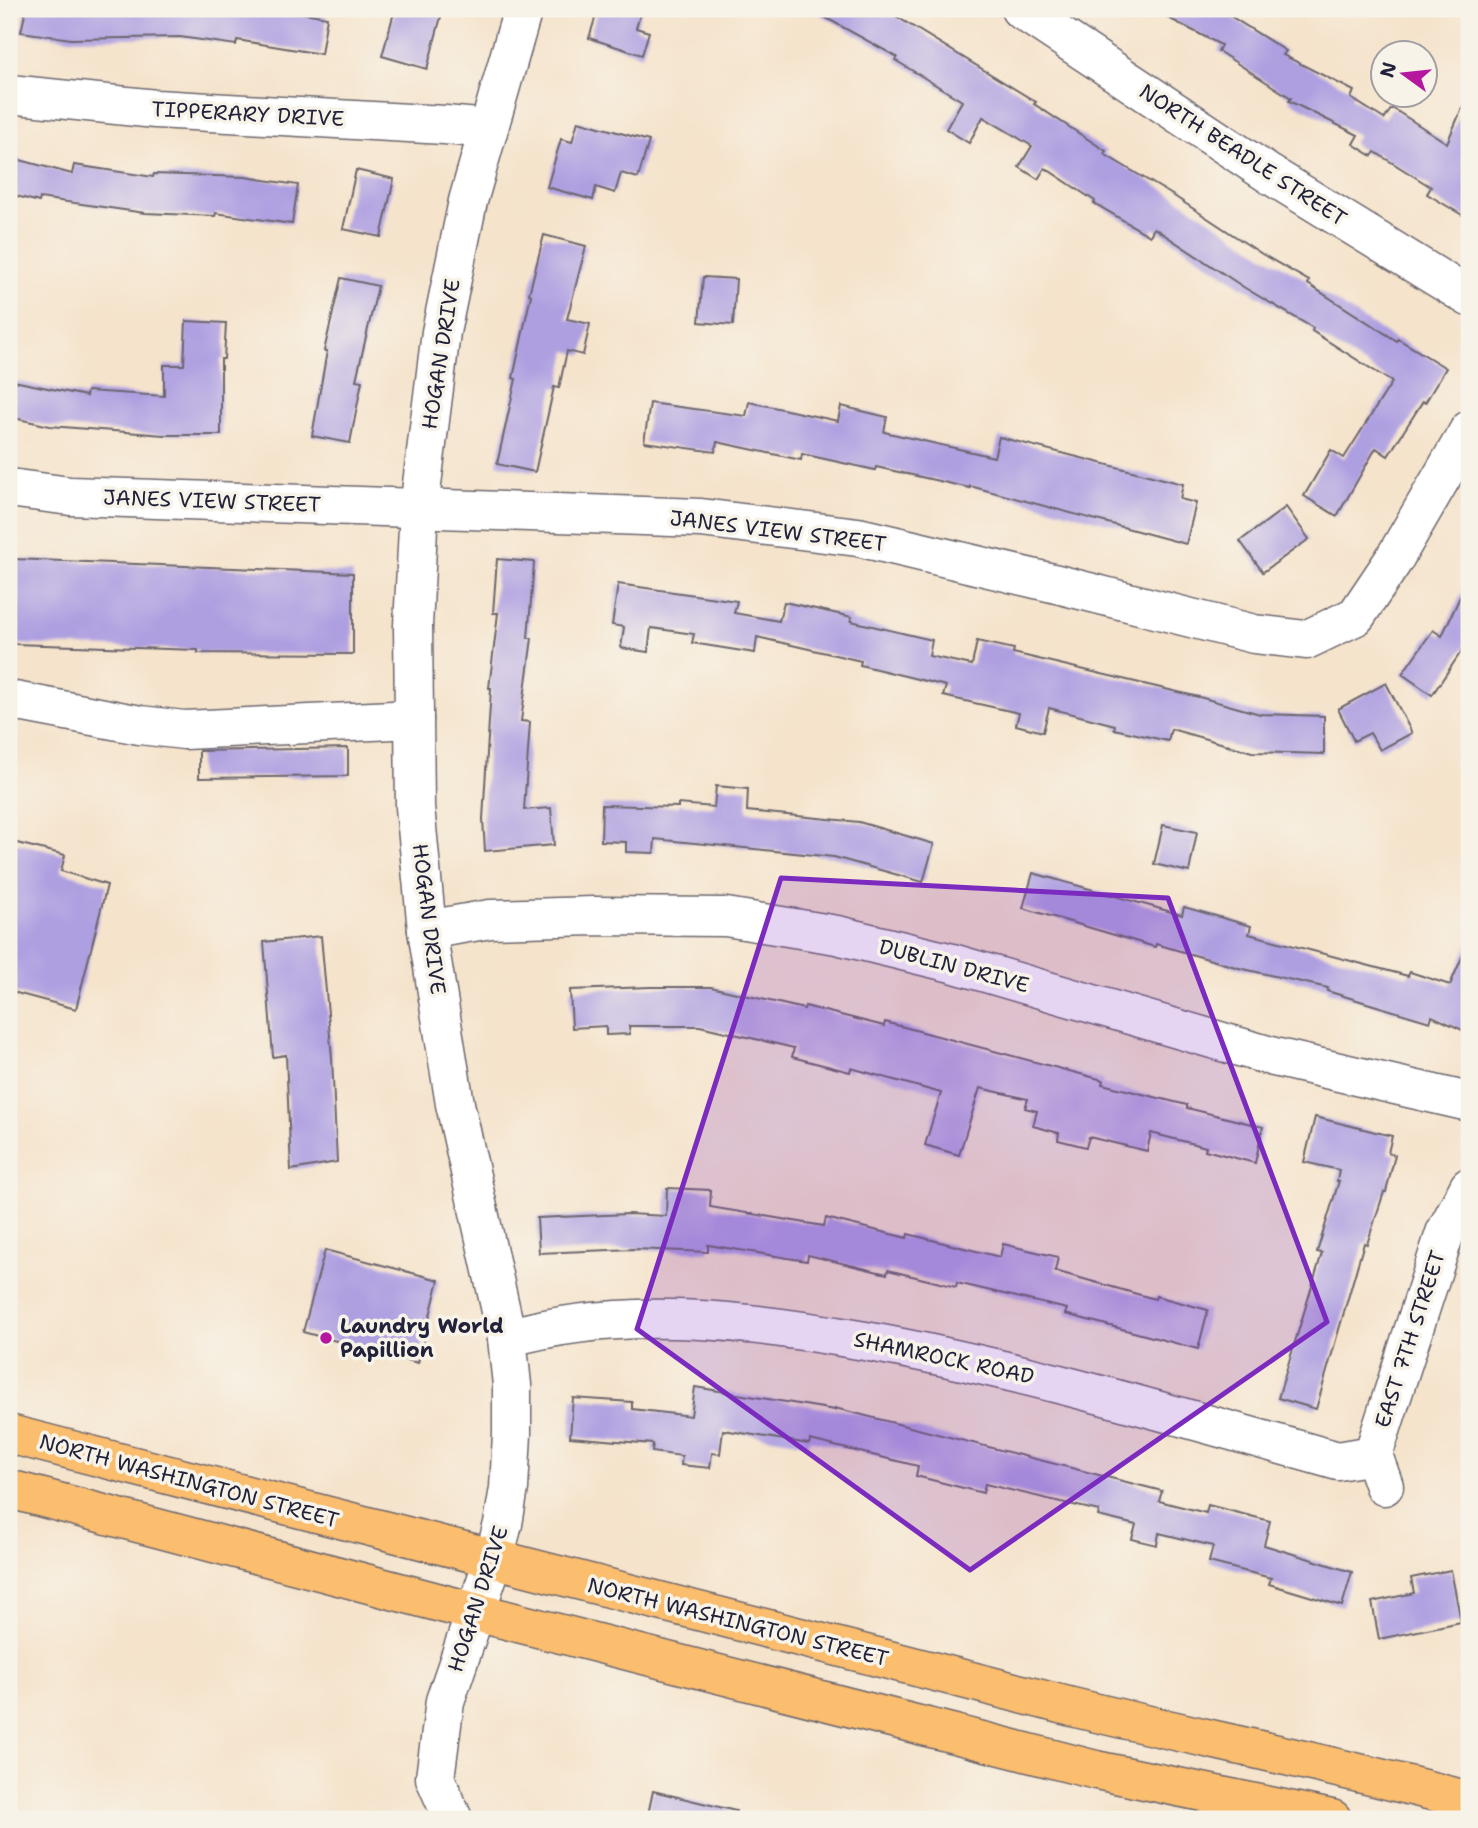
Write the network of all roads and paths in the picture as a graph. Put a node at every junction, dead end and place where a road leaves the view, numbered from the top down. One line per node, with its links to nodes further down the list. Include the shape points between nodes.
1 (523, 9): 4 (street, HOGAN DRIVE)
2 (1020, 9): 5 (street, NORTH BEADLE STREET, via 1269,174)
3 (9, 94): 4 (street, TIPPERARY DRIVE, via 156,109)
4 (488, 129): 8 (street, HOGAN DRIVE, via 441,332)
5 (1469, 297)
6 (1469, 430): 8 (street, JANES VIEW STREET, via 1356,616 1306,640 1254,634 858,537 701,518)
7 (9, 488): 8 (street, JANES VIEW STREET, via 69,496)
8 (419, 508): 10 (street, HOGAN DRIVE)
9 (9, 699): 10 (street, via 184,730)
10 (414, 719): 11 (street, HOGAN DRIVE, via 415,807)
11 (427, 930): 12 (street, DUBLIN DRIVE, via 491,919 726,917 837,935 952,963 1274,1057); 14 (street, HOGAN DRIVE, via 455,1104)
12 (1469, 1102)
13 (1469, 1187): 16 (street, EAST 7TH STREET, via 1444,1233)
14 (507, 1338): 16 (street, SHAMROCK ROAD, via 588,1322 699,1319 791,1328 1049,1380); 18 (street, HOGAN DRIVE, via 511,1461)
15 (9, 1434): 18 (main road, NORTH WASHINGTON STREET)
16 (1379, 1471)
17 (9, 1489): 19 (main road)
18 (493, 1560): 19 (street, HOGAN DRIVE); 20 (main road, NORTH WASHINGTON STREET, via 1077,1708)
19 (475, 1612): 21 (street, HOGAN DRIVE, via 446,1702 435,1777); 22 (main road, via 1096,1770)
20 (1469, 1801)
21 (453, 1819)
22 (1332, 1819)

